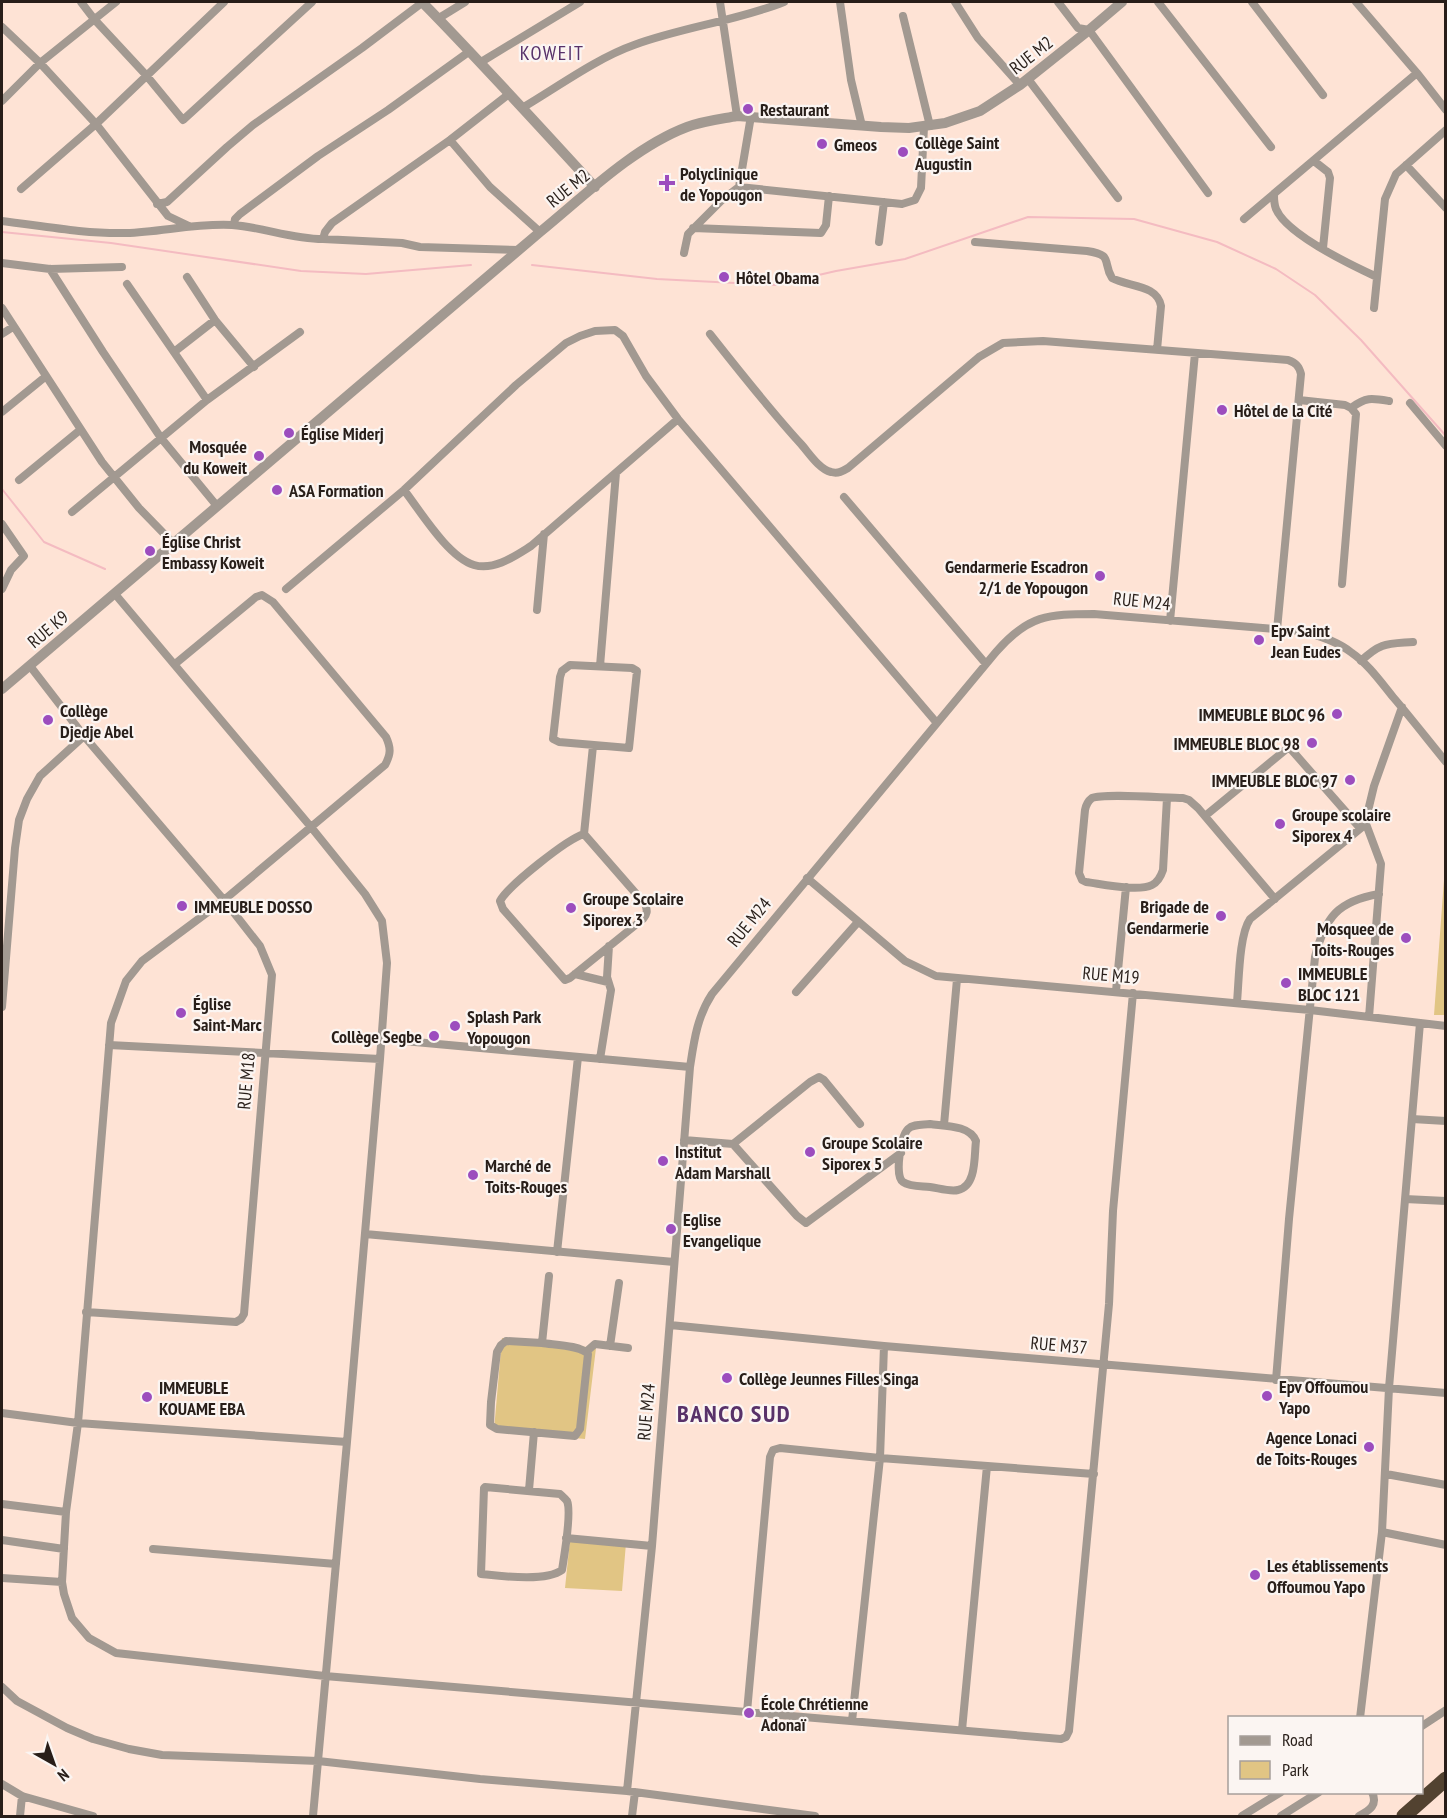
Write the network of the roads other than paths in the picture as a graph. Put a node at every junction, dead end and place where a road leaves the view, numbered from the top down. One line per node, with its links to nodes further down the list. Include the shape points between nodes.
1 (81, 2): 19 (street)
2 (116, 2): 19 (street)
3 (224, 2): 27 (street)
4 (312, 2): 27 (street, via 185,119)
5 (423, 2): 18 (street); 52 (street, via 253,126 167,202)
6 (465, 2): 18 (street)
7 (580, 2): 24 (street)
8 (720, 2): 20 (street)
9 (784, 2): 20 (street)
10 (840, 2): 37 (street)
11 (955, 2): 28 (street, via 978,38)
12 (1058, 2): 22 (street, via 1078,28)
13 (1122, 2): 22 (street, RUE M2)
14 (1158, 2): 41 (street)
15 (1252, 2): 30 (street)
16 (1356, 2): 26 (street)
17 (903, 16): 38 (street)
18 (439, 18): 23 (street)
19 (94, 19): 25 (street); 27 (street)
20 (724, 20): 32 (street, via 632,45); 34 (street)
21 (2, 27): 25 (street)
22 (1089, 30): 28 (street, RUE M2); 47 (street)
23 (470, 51): 24 (street); 56 (street, via 318,156 240,214)
24 (481, 62): 29 (street)
25 (40, 63): 31 (street); 36 (street)
26 (1417, 73): 33 (street); 42 (street)
27 (146, 75): 36 (street)
28 (1024, 82): 38 (street, RUE M2, via 980,111); 50 (street)
29 (509, 94): 32 (street); 40 (street)
30 (1323, 95)
31 (2, 101)
32 (522, 108): 45 (street)
33 (1446, 110)
34 (737, 116): 35 (street, RUE M2); 45 (street, RUE M2, via 701,122 664,137)
35 (751, 116): 37 (street, RUE M2); 44 (street)
36 (96, 124): 46 (street); 52 (street)
37 (862, 126): 38 (street, RUE M2)
38 (927, 126): 51 (street, via 919,194 909,203)
39 (1446, 130): 43 (street)
40 (450, 140): 59 (street, via 490,187); 60 (street, via 332,223)
41 (1270, 147)
42 (1314, 161): 48 (street); 63 (street, via 1330,178)
43 (1406, 165): 53 (street); 70 (street, via 1396,174 1385,199)
44 (739, 186): 49 (street); 58 (street)
45 (595, 187): 59 (street, RUE M2)
46 (21, 189)
47 (1208, 193)
48 (1274, 195): 54 (street); 63 (street, via 1275,207 1287,224)
49 (829, 196): 51 (street); 58 (street, via 826,225 821,232)
50 (1118, 198)
51 (884, 202): 61 (street)
52 (157, 204): 57 (street, via 168,216)
53 (1446, 208)
54 (1244, 219)
55 (2, 221): 57 (street, via 93,232)
56 (234, 225): 57 (street); 60 (street)
57 (191, 227)
58 (693, 228): 65 (street)
59 (540, 232): 64 (street, RUE M2)
60 (323, 239): 64 (street)
61 (879, 242)
62 (975, 242): 79 (street, via 1102,255 1112,278 1152,291 1160,300)
63 (1323, 249): 70 (street)
64 (519, 250): 99 (street, RUE M2)
65 (684, 253)
66 (2, 263): 68 (street)
67 (122, 267): 68 (street)
68 (50, 269): 92 (street)
69 (187, 277): 74 (street)
70 (1377, 277): 73 (street)
71 (127, 284): 80 (street)
72 (2, 308): 75 (street)
73 (1374, 308)
74 (215, 320): 80 (street); 82 (street)
75 (13, 327): 77 (street); 83 (street)
76 (300, 332): 82 (street)
77 (2, 334)
78 (710, 334): 79 (street, via 772,413 817,462 833,473 848,468 979,357 1003,344 1036,340)
79 (1157, 350): 81 (street)
80 (174, 352): 84 (street)
81 (1195, 353): 85 (street, via 1294,362 1301,374); 109 (street)
82 (254, 367): 84 (street)
83 (45, 376): 89 (street); 91 (street)
84 (207, 400): 92 (street)
85 (1299, 400): 88 (street); 110 (street)
86 (1389, 401): 88 (street, via 1372,398)
87 (1410, 403): 93 (street)
88 (1351, 408): 104 (street, via 1356,422)
89 (2, 412)
90 (678, 419): 94 (street); 97 (street, via 623,336 615,330 594,331 558,350); 119 (street)
91 (80, 430): 95 (street); 96 (street)
92 (161, 438): 95 (street); 99 (street)
93 (1446, 446)
94 (616, 473): 102 (street); 116 (street)
95 (115, 478): 100 (street); 103 (street)
96 (20, 480)
97 (404, 490): 102 (street, via 445,544 476,566 489,566 518,555); 106 (street)
98 (844, 497): 114 (street)
99 (217, 507): 103 (street, RUE M2)
100 (72, 512)
101 (2, 524): 105 (street, via 24,556 11,570)
102 (544, 534): 108 (street)
103 (174, 544): 107 (street, RUE M2)
104 (1342, 584)
105 (2, 589)
106 (286, 589)
107 (115, 594): 113 (street); 115 (street, RUE K9)
108 (537, 610)
109 (1170, 621): 110 (street, RUE M24); 114 (street, RUE M24, via 1094,614 1048,616 1020,628)
110 (1277, 630): 112 (street, RUE M24, via 1316,635)
111 (1413, 642): 112 (street, via 1386,644)
112 (1361, 661): 118 (street, RUE M24)
113 (175, 664): 126 (street); 126 (street, via 262,595 273,602 386,737 391,754 385,765)
114 (986, 664): 119 (street, RUE M24)
115 (30, 666): 117 (street, RUE K9); 120 (street, RUE M18)
116 (600, 666): 121 (street, via 570,665 562,671 553,735 555,741); 121 (street, via 632,668 638,674 630,747)
117 (2, 689)
118 (1402, 707): 122 (street, RUE M24); 125 (street)
119 (936, 722): 128 (street, RUE M24)
120 (84, 735): 132 (street, RUE M18); 142 (street, via 40,777 19,820)
121 (592, 746): 127 (street)
122 (1446, 762)
123 (1167, 798): 124 (street, via 1189,800); 129 (street, via 1161,874 1146,887); 129 (street, via 1097,797 1086,804 1080,877 1086,882)
124 (1205, 816): 125 (street, via 1290,747); 131 (street)
125 (1363, 826): 130 (street, via 1381,864); 131 (street)
126 (311, 827): 132 (street); 147 (street, via 382,921 387,963)
127 (584, 834): 134 (street, via 647,909 643,919); 135 (street, via 568,840 500,901 562,978 568,980)
128 (807, 878): 133 (street, RUE M19); 153 (street, RUE M24, via 704,1006)
129 (1126, 887): 138 (street)
130 (1379, 894): 143 (street, via 1353,900 1330,918 1315,957); 144 (street)
131 (1275, 899): 141 (street, via 1246,924)
132 (224, 900): 148 (street, via 142,961 126,981 111,1023); 149 (street, RUE M18, via 260,946 272,975)
133 (858, 922): 136 (street, RUE M19, via 905,961 936,976); 139 (street)
134 (609, 946): 135 (street); 137 (street)
135 (575, 974): 137 (street)
136 (957, 979): 138 (street, RUE M19); 157 (street)
137 (608, 982): 152 (street, via 611,990)
138 (1116, 991): 140 (street, RUE M19)
139 (796, 992)
140 (1133, 993): 141 (street, RUE M19); 175 (street)
141 (1237, 1002): 143 (street, RUE M19)
142 (2, 1007)
143 (1310, 1010): 144 (street, RUE M19); 176 (street)
144 (1369, 1017): 145 (street, RUE M19)
145 (1420, 1023): 146 (street, RUE M19); 154 (street)
146 (1446, 1026)
147 (382, 1038): 150 (street); 151 (street)
148 (109, 1045): 149 (street); 168 (street)
149 (265, 1054): 151 (street); 168 (street, RUE M18, via 241,1319 236,1322)
150 (578, 1057): 152 (street); 164 (street)
151 (380, 1059): 163 (street)
152 (600, 1059): 153 (street)
153 (690, 1067): 158 (street, RUE M24)
154 (1412, 1119): 155 (street); 161 (street)
155 (1446, 1121)
156 (860, 1124): 159 (street, via 819,1077)
157 (944, 1125): 160 (street, via 920,1125 907,1130); 160 (street, via 970,1132 976,1141 972,1175 962,1188 952,1190 903,1182 898,1170)
158 (684, 1140): 159 (street); 165 (street, RUE M24)
159 (733, 1144): 160 (street, via 806,1223)
160 (901, 1153)
161 (1405, 1199): 162 (street); 177 (street)
162 (1446, 1202)
163 (366, 1234): 164 (street); 182 (street)
164 (557, 1252): 165 (street)
165 (674, 1262): 169 (street, RUE M24)
166 (549, 1276): 170 (street)
167 (619, 1283): 171 (street)
168 (86, 1312): 180 (street)
169 (670, 1325): 172 (street, RUE M37); 195 (street, RUE M24)
170 (542, 1343): 174 (street); 181 (street, via 506,1341 501,1345 491,1402 491,1427)
171 (610, 1346): 173 (street); 174 (street, via 592,1345)
172 (884, 1346): 175 (street, RUE M37); 183 (street)
173 (628, 1348)
174 (587, 1351): 181 (street, via 577,1434)
175 (1103, 1365): 176 (street, RUE M37); 185 (street)
176 (1276, 1380): 177 (street, RUE M37)
177 (1389, 1388): 178 (street, RUE M37); 186 (street)
178 (1446, 1393)
179 (2, 1413): 180 (street)
180 (78, 1423): 182 (street); 190 (street)
181 (534, 1432): 188 (street)
182 (347, 1442): 198 (street)
183 (880, 1458): 184 (street); 205 (street, via 773,1450); 207 (street)
184 (987, 1466): 185 (street); 209 (street)
185 (1094, 1474): 209 (street, via 1066,1737)
186 (1386, 1474): 187 (street); 191 (street)
187 (1446, 1485)
188 (529, 1490): 192 (street, via 560,1494 566,1499); 192 (street, via 484,1488 481,1574 556,1575 562,1570)
189 (2, 1504): 190 (street)
190 (66, 1512): 196 (street)
191 (1382, 1532): 194 (street); 206 (street)
192 (566, 1538): 195 (street)
193 (2, 1540): 196 (street)
194 (1446, 1545)
195 (652, 1546): 203 (street, RUE M24)
196 (64, 1549): 200 (street)
197 (153, 1549): 198 (street)
198 (336, 1564): 201 (street)
199 (2, 1578): 200 (street)
200 (62, 1582): 201 (street, via 72,1618 89,1638 116,1653)
201 (325, 1677): 203 (street); 210 (street)
202 (2, 1687): 210 (street, via 17,1701 67,1728 129,1749 188,1757)
203 (637, 1702): 205 (street); 213 (street, RUE M24)
204 (1446, 1710): 208 (street)
205 (747, 1712): 207 (street)
206 (1360, 1716)
207 (852, 1721): 209 (street)
208 (1423, 1725)
209 (962, 1730)
210 (318, 1761): 213 (street); 220 (street)
211 (1446, 1779): 226 (highway)
212 (2, 1784): 217 (street)
213 (631, 1792): 221 (street, RUE M24); 222 (street)
214 (1278, 1794): 223 (street)
215 (1316, 1794): 224 (street)
216 (1373, 1794): 225 (street, via 1375,1804)
217 (21, 1796): 218 (street); 219 (street)
218 (20, 1816)
219 (93, 1816)
220 (312, 1816)
221 (632, 1816)
222 (815, 1816)
223 (1242, 1816)
224 (1281, 1816)
225 (1359, 1816)
226 (1404, 1816)

